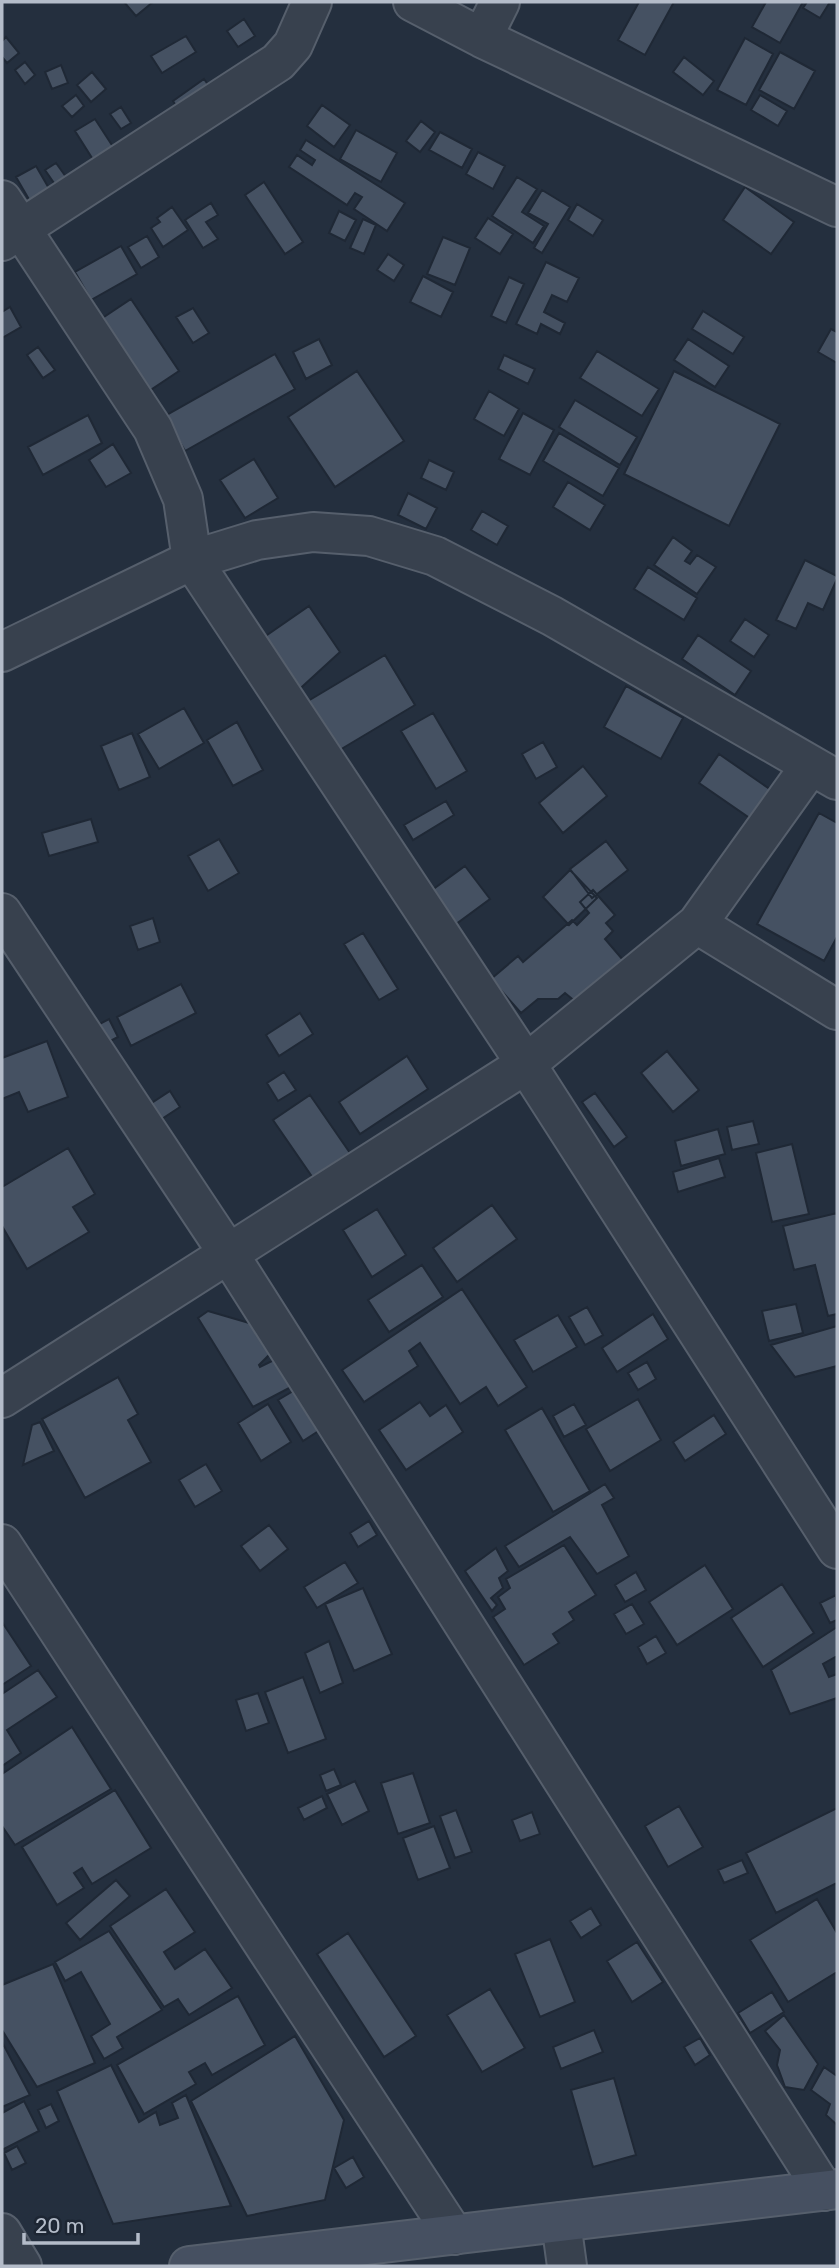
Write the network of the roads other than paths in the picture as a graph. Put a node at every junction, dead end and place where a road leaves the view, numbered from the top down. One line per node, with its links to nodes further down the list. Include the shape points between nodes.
1 (312, 2): 6 (street, via 293,45 278,62)
2 (412, 2): 4 (street)
3 (500, 2): 4 (street)
4 (482, 38): 5 (street)
5 (837, 207)
6 (8, 223): 7 (street, via 153,429 183,499)
7 (192, 560): 8 (street); 9 (street, via 257,540 313,532 369,536 435,556 552,616); 13 (street)
8 (2, 652)
9 (824, 773): 11 (street)
10 (2, 913): 14 (street)
11 (696, 924): 12 (street); 13 (street)
12 (837, 1010)
13 (526, 1064): 14 (street); 17 (street)
14 (228, 1253): 15 (street); 18 (street)
15 (2, 1398)
16 (2, 1544): 21 (street)
17 (837, 1549)
18 (831, 2190): 19 (street)
19 (561, 2222): 21 (street); 24 (street)
20 (2, 2233): 23 (street)
21 (454, 2235): 22 (street)
22 (212, 2265)
23 (22, 2266)
24 (567, 2266)

